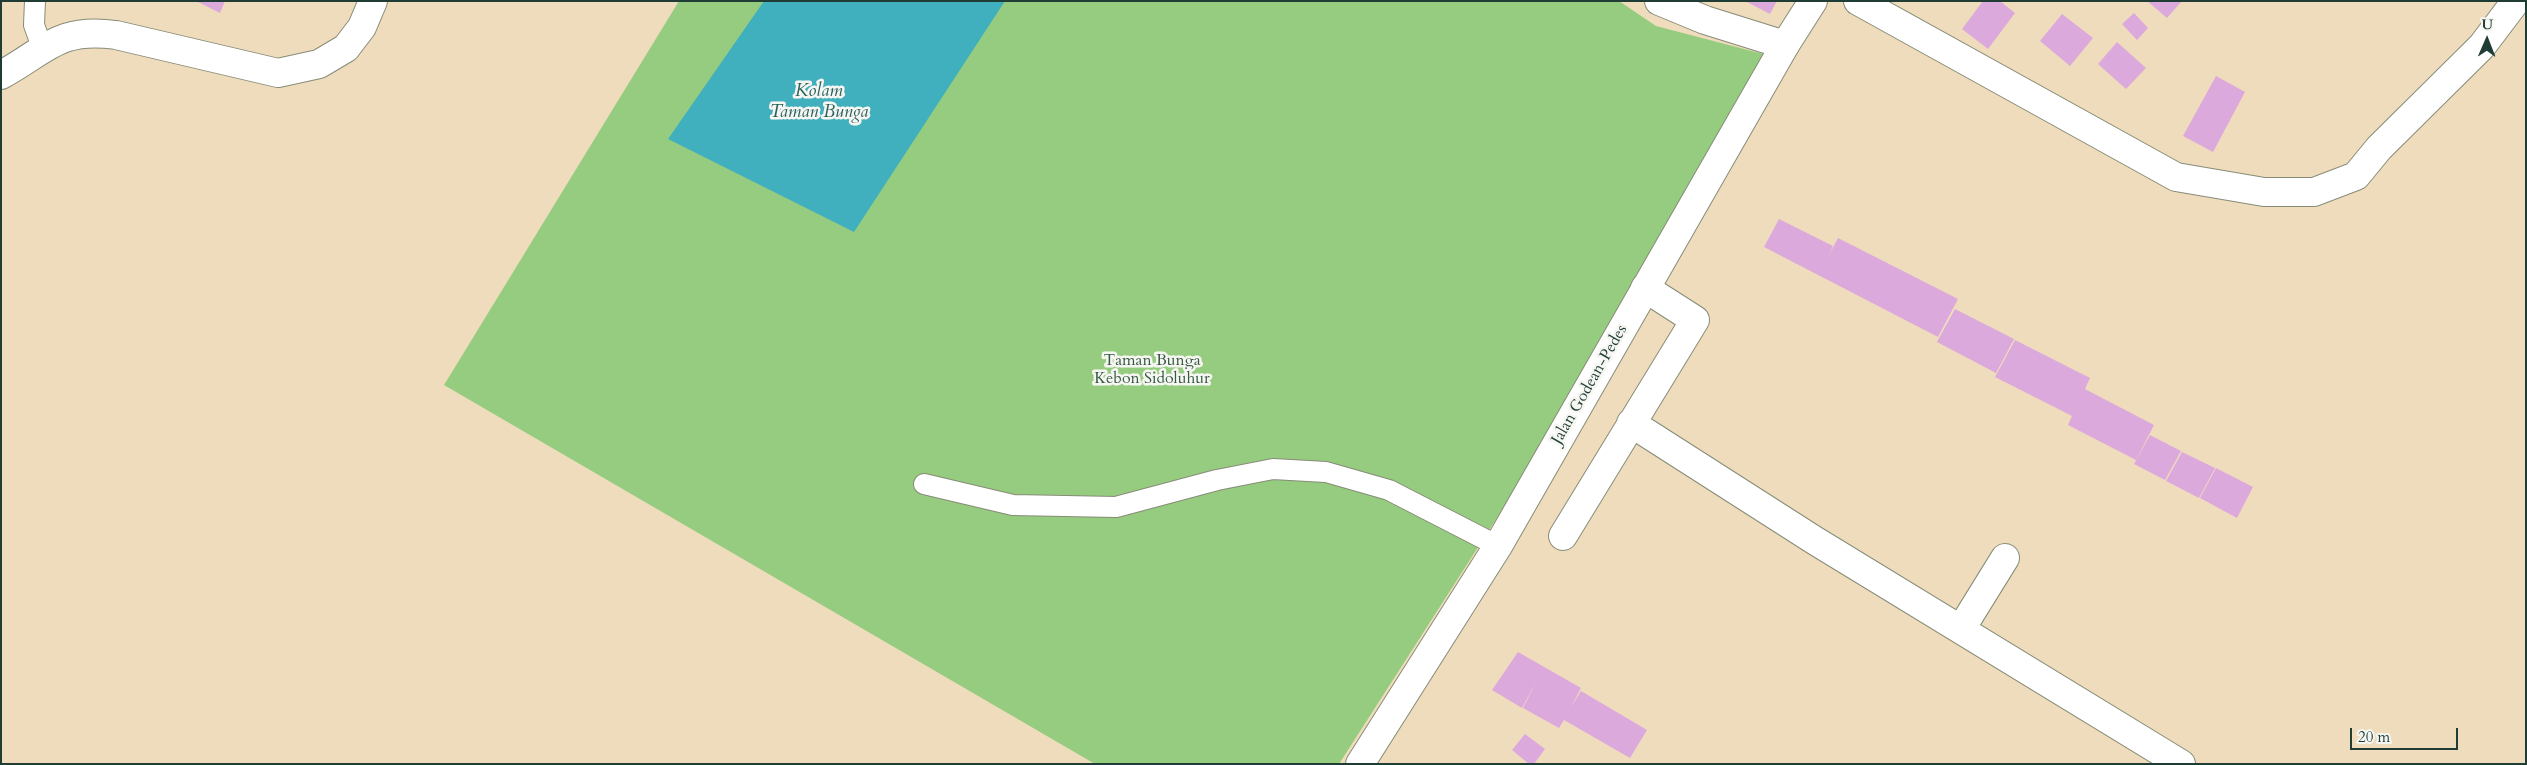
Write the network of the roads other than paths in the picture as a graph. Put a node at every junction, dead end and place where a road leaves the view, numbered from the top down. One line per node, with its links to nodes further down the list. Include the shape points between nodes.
1 (35, 1): 8 (lane, via 34,25)
2 (373, 1): 8 (street, via 362,27 346,48 319,64 278,73 96,32 58,39)
3 (1659, 1): 7 (street, via 1705,20)
4 (1813, 1): 7 (street, Jalan Godean-Pedes)
5 (1858, 1): 6 (street, via 2176,177 2264,192 2314,192 2356,176 2379,148 2482,46)
6 (2516, 1)
7 (1785, 45): 10 (street, Jalan Godean-Pedes)
8 (42, 47): 9 (street)
9 (1, 75)
10 (1645, 288): 11 (street, via 1695,320); 14 (street, Jalan Godean-Pedes)
11 (1631, 424): 13 (street); 16 (street)
12 (924, 484): 14 (lane, via 1013,505 1116,507 1273,469 1326,472 1389,490)
13 (1563, 536)
14 (1498, 546): 17 (street, Jalan Godean-Pedes)
15 (2005, 558): 16 (street)
16 (1961, 630): 18 (street)
17 (1360, 764)
18 (2181, 764)

